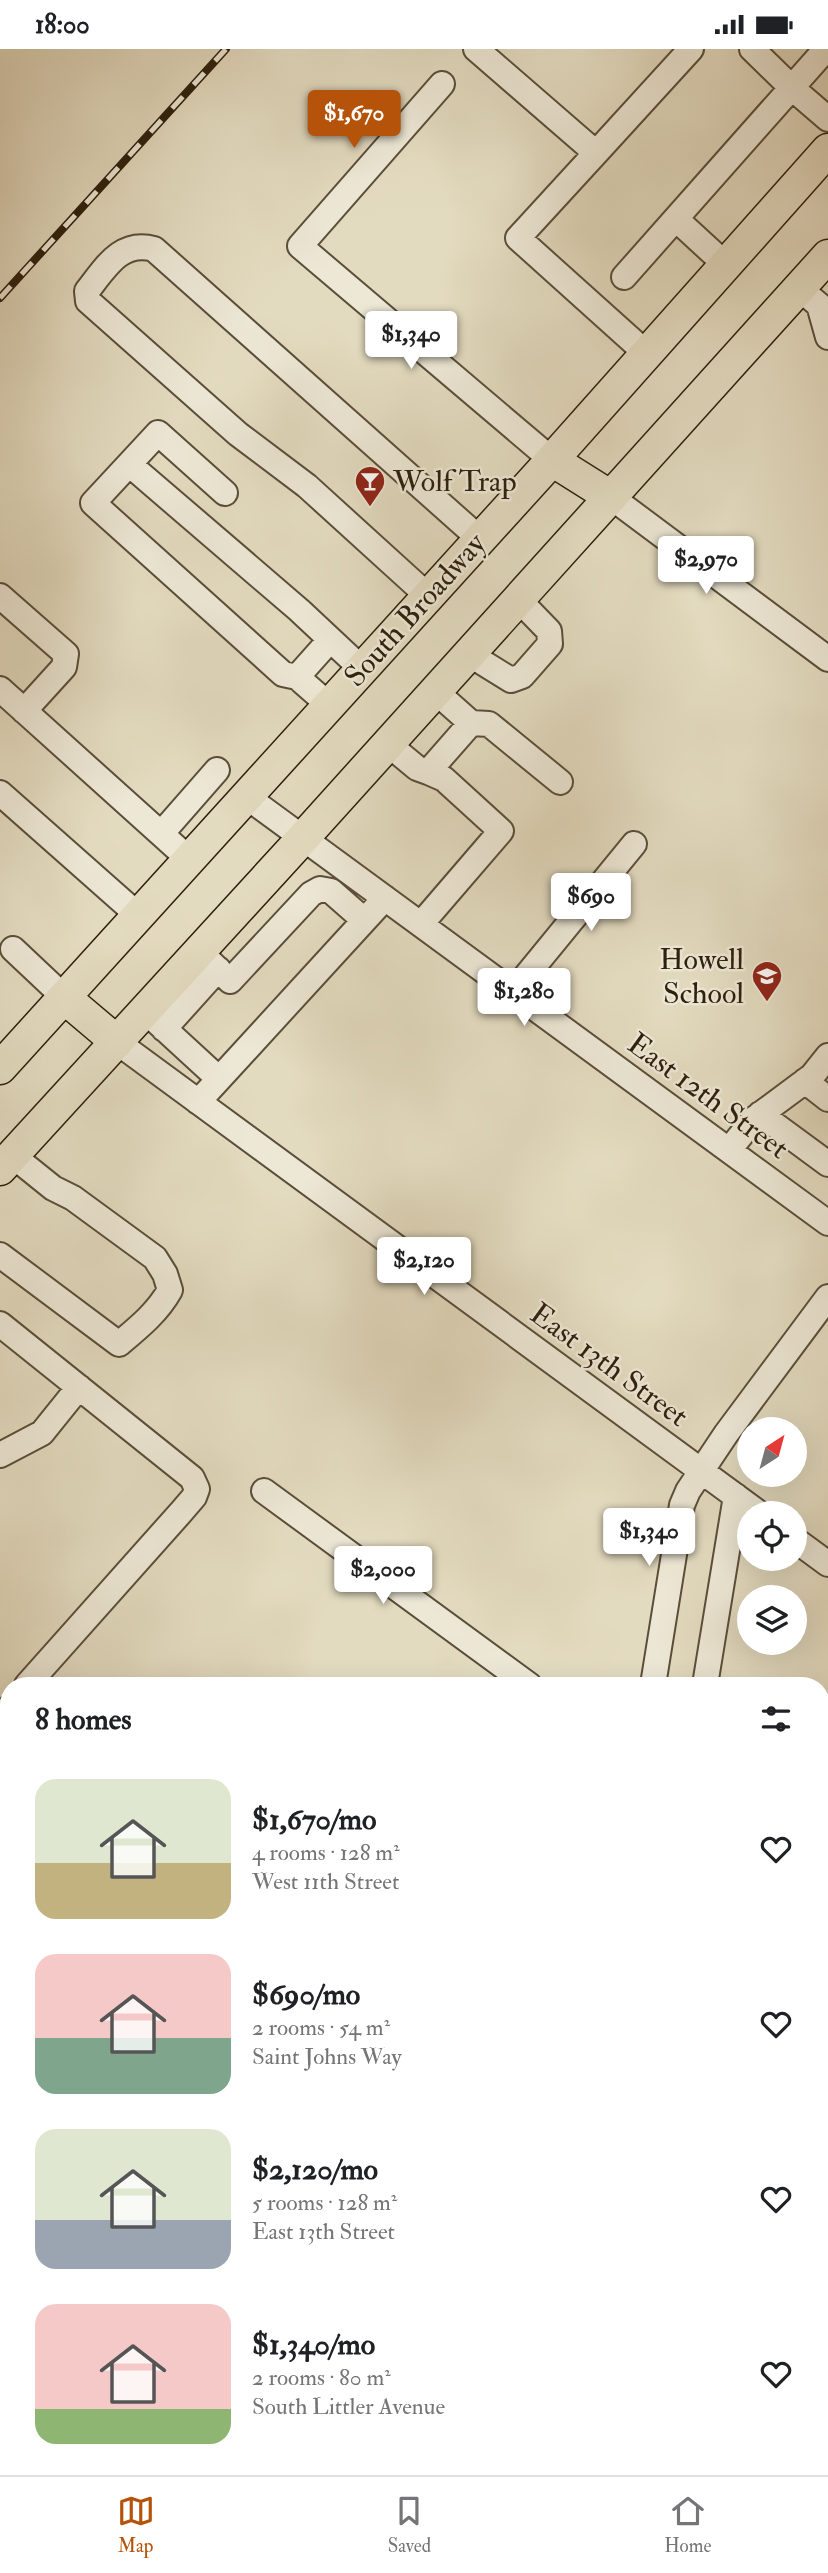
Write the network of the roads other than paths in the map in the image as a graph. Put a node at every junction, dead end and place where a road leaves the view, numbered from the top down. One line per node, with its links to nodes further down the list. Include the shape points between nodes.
1 (476, 49): 9 (street)
2 (691, 49): 9 (street)
3 (752, 49): 6 (street)
4 (826, 49): 6 (street)
5 (442, 84): 17 (street, via 300,246)
6 (792, 88): 7 (street); 10 (street)
7 (828, 119)
8 (828, 150): 12 (main road, South Broadway)
9 (596, 153): 16 (street, via 518,238)
10 (676, 219): 12 (street); 13 (street)
11 (828, 256): 14 (main road)
12 (726, 265): 16 (main road, South Broadway)
13 (624, 277)
14 (816, 298): 15 (street); 20 (main road)
15 (828, 337)
16 (647, 354): 17 (main road, South Broadway)
17 (552, 460): 20 (main road); 21 (main road, South Broadway)
18 (129, 464): 19 (street, via 158,433); 25 (street); 29 (street, via 93,503 283,674)
19 (225, 492)
20 (611, 497): 24 (main road); 27 (street)
21 (480, 539): 23 (main road, South Broadway); 23 (street, via 154,249 140,246 119,254 87,291 88,301 238,434 307,486)
22 (0, 596): 33 (street, via 66,654 64,667)
23 (428, 596): 28 (main road, South Broadway)
24 (518, 599): 26 (main road); 26 (street, via 549,631 550,644 522,676 511,680)
25 (330, 639): 28 (street); 29 (street)
26 (469, 654): 31 (main road)
27 (828, 659)
28 (362, 669): 32 (main road, South Broadway)
29 (297, 677): 32 (street)
30 (0, 689): 33 (street)
31 (435, 691): 34 (street); 35 (main road)
32 (329, 705): 40 (main road, South Broadway)
33 (24, 711): 41 (street)
34 (471, 723): 37 (street); 38 (street, via 489,724)
35 (388, 744): 37 (street); 42 (main road)
36 (217, 770): 41 (street)
37 (428, 772): 48 (street, via 444,779 501,831)
38 (560, 782)
39 (0, 793): 46 (street)
40 (247, 797): 42 (street, East 12th Street); 44 (main road, South Broadway)
41 (161, 834): 44 (street)
42 (303, 838): 45 (street, East 12th Street); 50 (main road)
43 (634, 844): 51 (street)
44 (190, 860): 46 (main road, South Broadway)
45 (385, 898): 47 (street); 48 (street, East 12th Street)
46 (139, 916): 52 (main road, South Broadway)
47 (364, 920): 50 (street, via 331,891 320,889); 57 (street)
48 (421, 924): 51 (street, East 12th Street)
49 (13, 949): 52 (street)
50 (219, 963): 53 (main road)
51 (513, 992): 62 (street, East 12th Street)
52 (65, 998): 54 (main road); 55 (main road, South Broadway)
53 (154, 1020): 54 (main road); 57 (street)
54 (117, 1042): 60 (street, East 13th Street); 63 (main road)
55 (5, 1053)
56 (828, 1056): 58 (street)
57 (219, 1079): 60 (street)
58 (805, 1081): 59 (street); 61 (street)
59 (828, 1099)
60 (198, 1102): 71 (street, East 13th Street)
61 (760, 1114): 62 (street); 64 (street)
62 (729, 1150): 65 (street, East 12th Street)
63 (6, 1162): 66 (street, via 74,1198 155,1258 170,1290 155,1312 119,1344)
64 (828, 1164)
65 (828, 1223)
66 (0, 1255)
67 (828, 1297): 71 (street)
68 (0, 1324): 69 (street)
69 (79, 1387): 70 (street, via 42,1433); 77 (street, via 192,1478 197,1489)
70 (0, 1455)
71 (701, 1472): 73 (street, East 13th Street); 79 (street, via 682,1505)
72 (264, 1491): 78 (street)
73 (736, 1496): 74 (street, East 13th Street); 80 (street)
74 (743, 1501)
75 (807, 1549): 76 (street)
76 (828, 1564)
77 (34, 1677)
78 (517, 1677)
79 (654, 1677)
80 (706, 1677)

